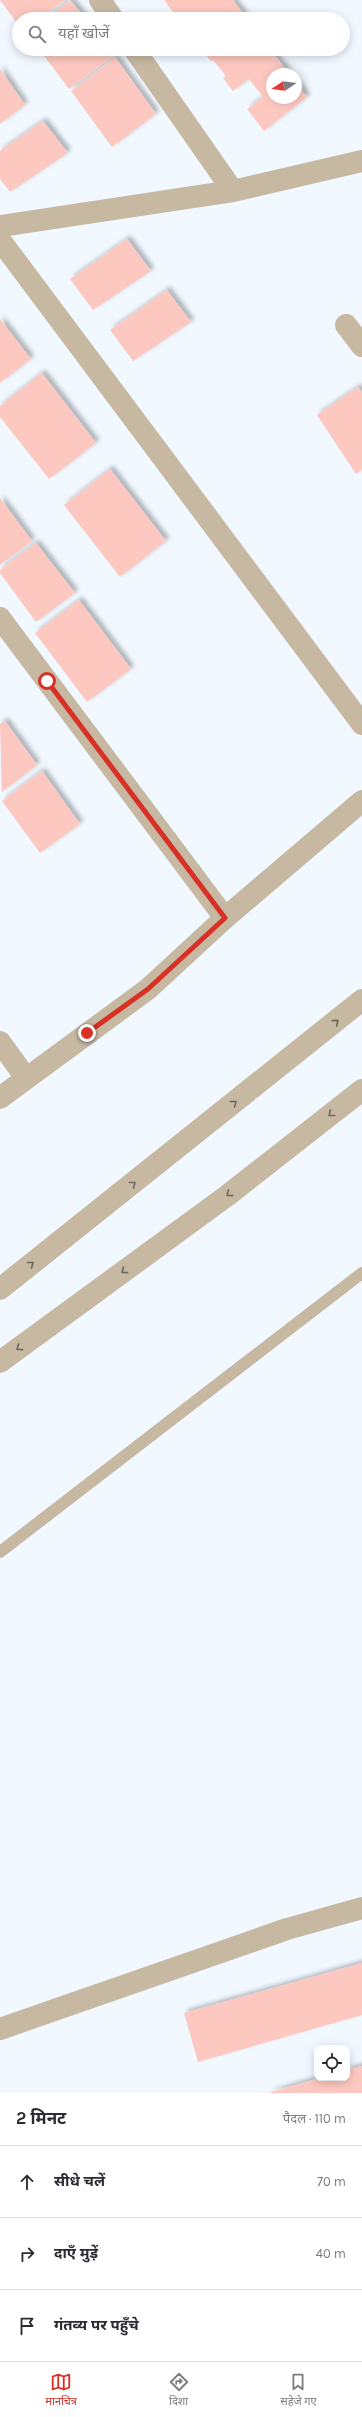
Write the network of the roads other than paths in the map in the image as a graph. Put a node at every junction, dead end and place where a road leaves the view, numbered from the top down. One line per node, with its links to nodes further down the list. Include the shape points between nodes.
1 (100, 0): 2 (street)
2 (109, 12)
3 (139, 56): 5 (street)
4 (362, 161): 5 (street)
5 (233, 191): 6 (street)
6 (0, 226)
7 (0, 240): 11 (street)
8 (346, 325): 9 (street)
9 (362, 346)
10 (0, 618): 13 (street)
11 (362, 724)
12 (362, 801): 13 (street)
13 (225, 918): 16 (street, via 148,989)
14 (362, 1000): 20 (street, one-way to 14)
15 (0, 1042): 16 (street)
16 (26, 1078): 18 (street)
17 (362, 1090): 21 (street, one-way to 21, via 228,1196)
18 (0, 1098)
19 (362, 1273): 22 (lane)
20 (0, 1289)
21 (0, 1362)
22 (0, 1552)
23 (362, 1908): 24 (street, via 287,1929)
24 (0, 2029)

